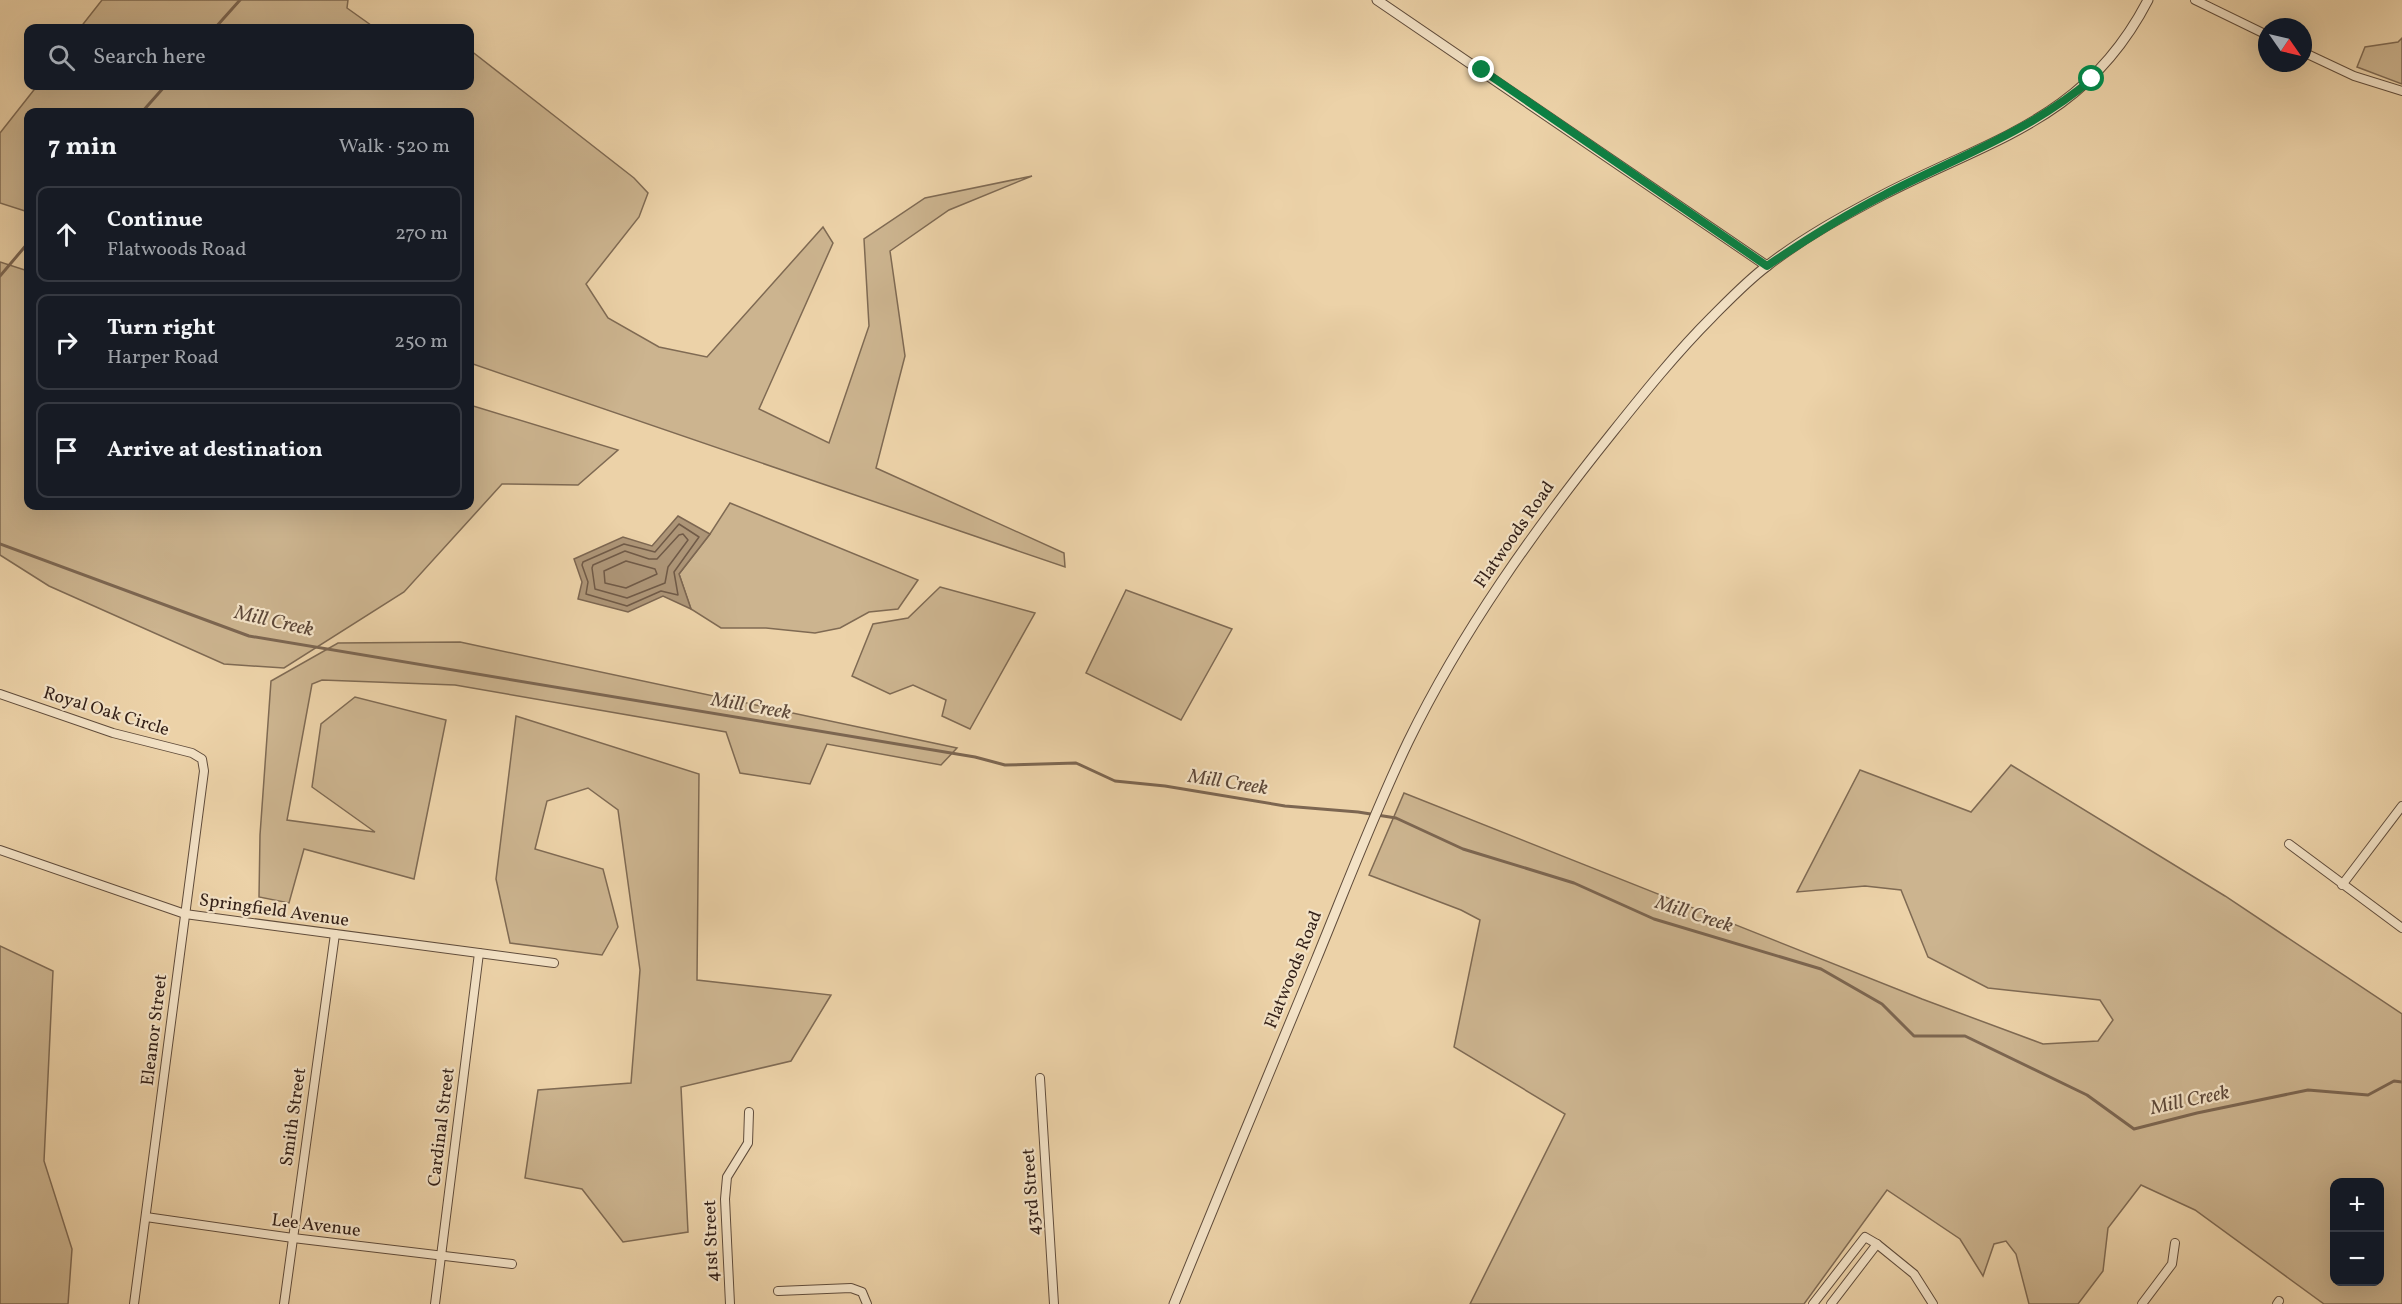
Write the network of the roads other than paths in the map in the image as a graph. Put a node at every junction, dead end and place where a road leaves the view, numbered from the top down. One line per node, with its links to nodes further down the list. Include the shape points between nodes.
1 (1377, 0): 7 (street)
2 (2148, 0): 7 (street, Flatwoods Road, via 2115,54 2066,101 2008,135 1826,226)
3 (2195, 0): 4 (street)
4 (2258, 31)
5 (2312, 56): 6 (street)
6 (2402, 92)
7 (1767, 266): 34 (street, Flatwoods Road, via 1686,345 1591,459 1498,585 1457,654 1408,742 1365,839)
8 (0, 694): 9 (street, Royal Oak Circle)
9 (202, 759): 14 (street, Eleanor Street, via 204,771)
10 (2402, 806): 13 (street)
11 (2289, 844): 13 (street)
12 (0, 850): 14 (street, Springfield Avenue)
13 (2342, 885): 15 (street)
14 (185, 914): 16 (street, Springfield Avenue); 21 (street, Eleanor Street)
15 (2402, 928)
16 (334, 934): 17 (street, Springfield Avenue); 22 (street, Smith Street)
17 (479, 953): 18 (street, Springfield Avenue); 25 (street, Cardinal Street)
18 (554, 963)
19 (1040, 1078): 33 (street, 43rd Street)
20 (748, 1112): 31 (street, 41st Street, via 748,1143 727,1177 724,1199)
21 (146, 1217): 22 (street, Lee Avenue); 28 (street, Eleanor Street)
22 (292, 1238): 25 (street, Lee Avenue); 29 (street, Smith Street)
23 (2175, 1243): 38 (street, via 2172,1264)
24 (1878, 1244): 35 (street, via 1864,1237); 36 (street); 37 (street, via 1914,1274)
25 (441, 1256): 26 (street, Lee Avenue); 30 (street, Cardinal Street)
26 (512, 1264)
27 (778, 1291): 32 (street, via 851,1288 862,1292)
28 (134, 1304)
29 (284, 1304)
30 (435, 1304)
31 (730, 1304)
32 (867, 1304)
33 (1054, 1304)
34 (1174, 1304)
35 (1814, 1304)
36 (1831, 1304)
37 (1933, 1304)
38 (2142, 1304)

